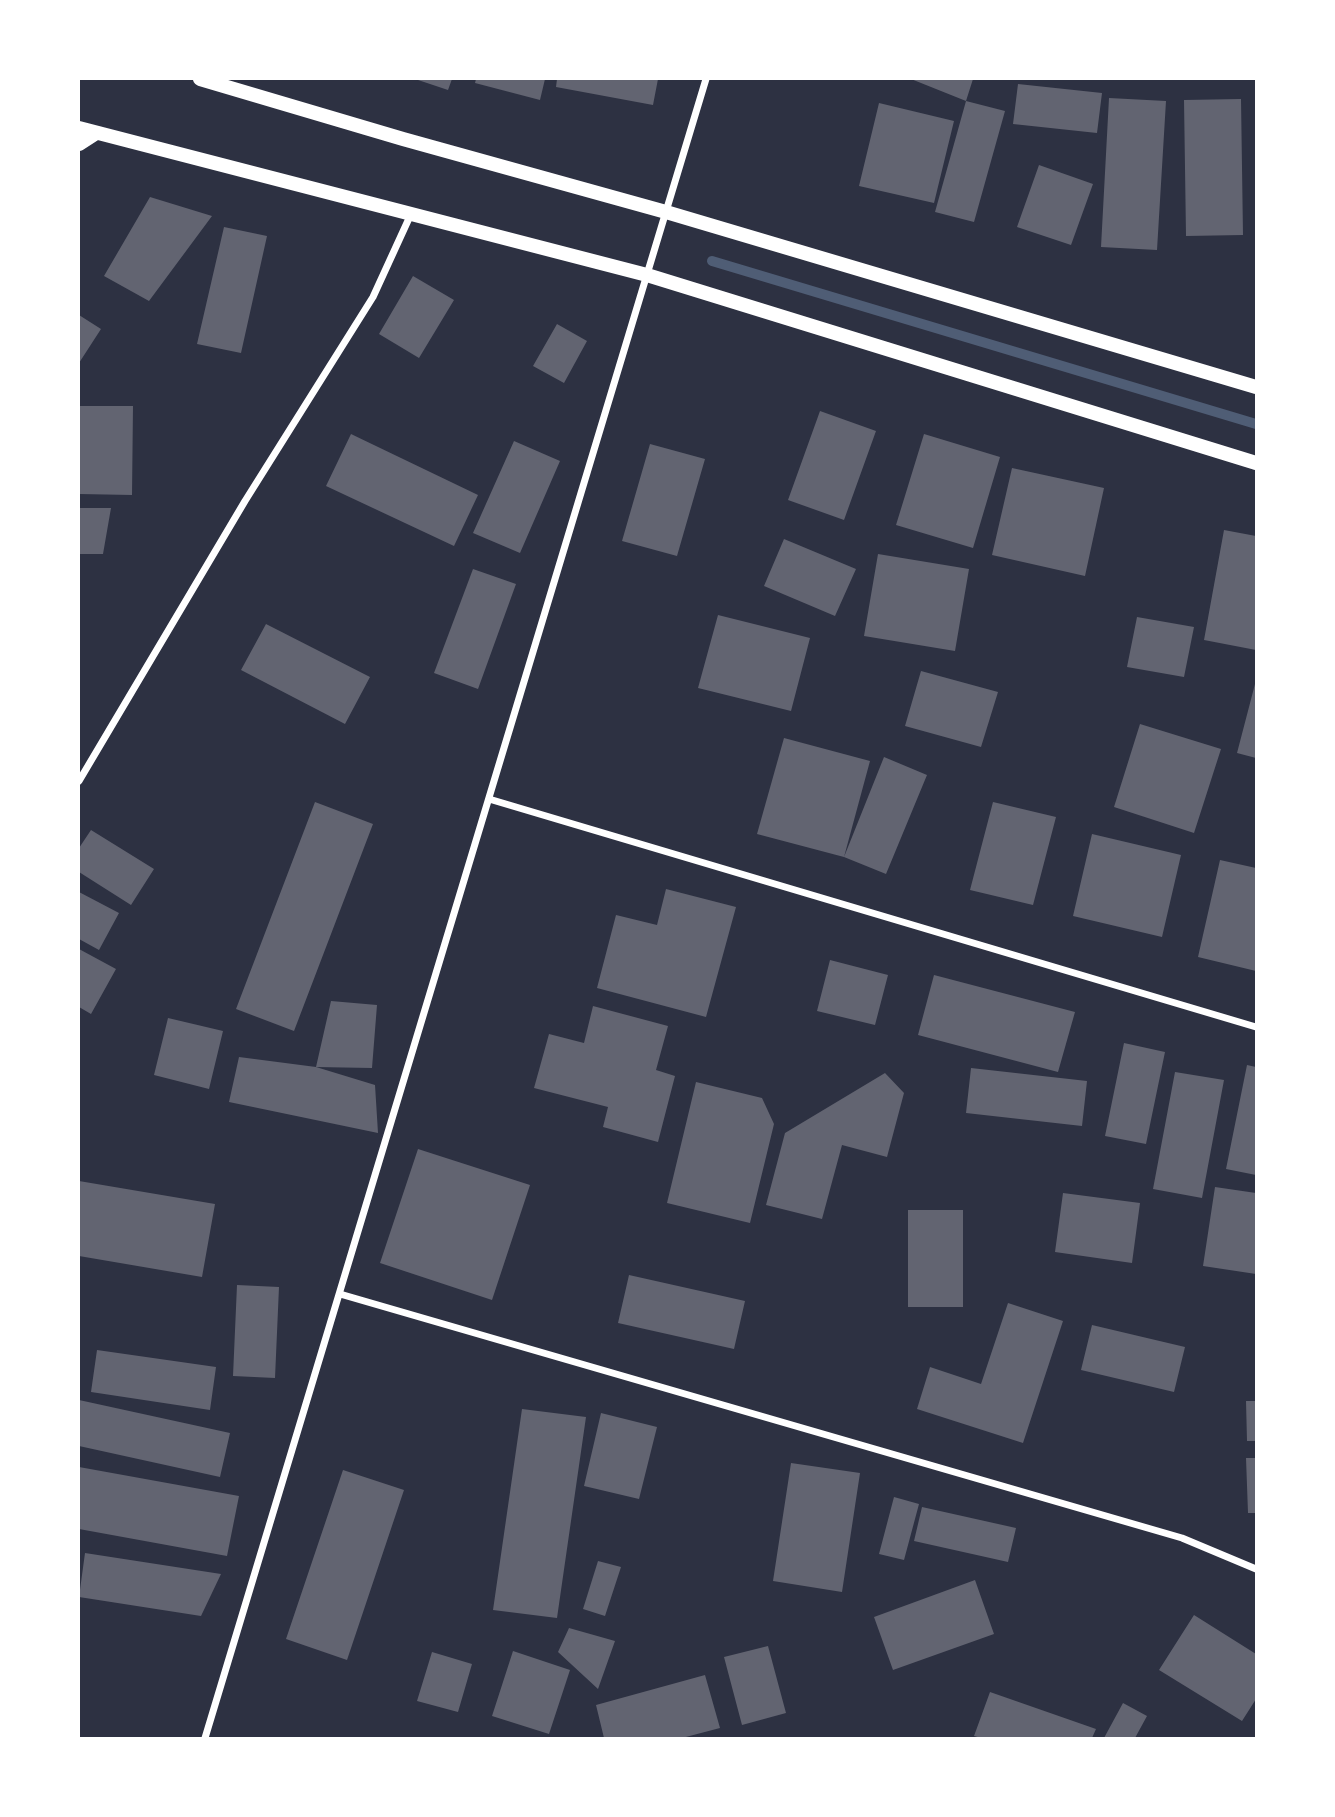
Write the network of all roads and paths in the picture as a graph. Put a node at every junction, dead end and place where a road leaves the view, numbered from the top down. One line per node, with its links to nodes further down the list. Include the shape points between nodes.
1 (200, 79): 6 (main road)
2 (706, 79): 6 (street)
3 (79, 128): 4 (main road)
4 (96, 133): 5 (main road); 7 (main road)
5 (79, 145)
6 (666, 212): 8 (street); 9 (main road)
7 (411, 213): 8 (main road); 11 (street, via 373,297)
8 (647, 275): 10 (main road); 12 (street)
9 (1256, 387)
10 (1256, 463)
11 (79, 781)
12 (489, 799): 13 (street); 14 (street)
13 (1256, 1027)
14 (340, 1293): 15 (street, via 1182,1538); 16 (street)
15 (1256, 1569)
16 (205, 1738)

